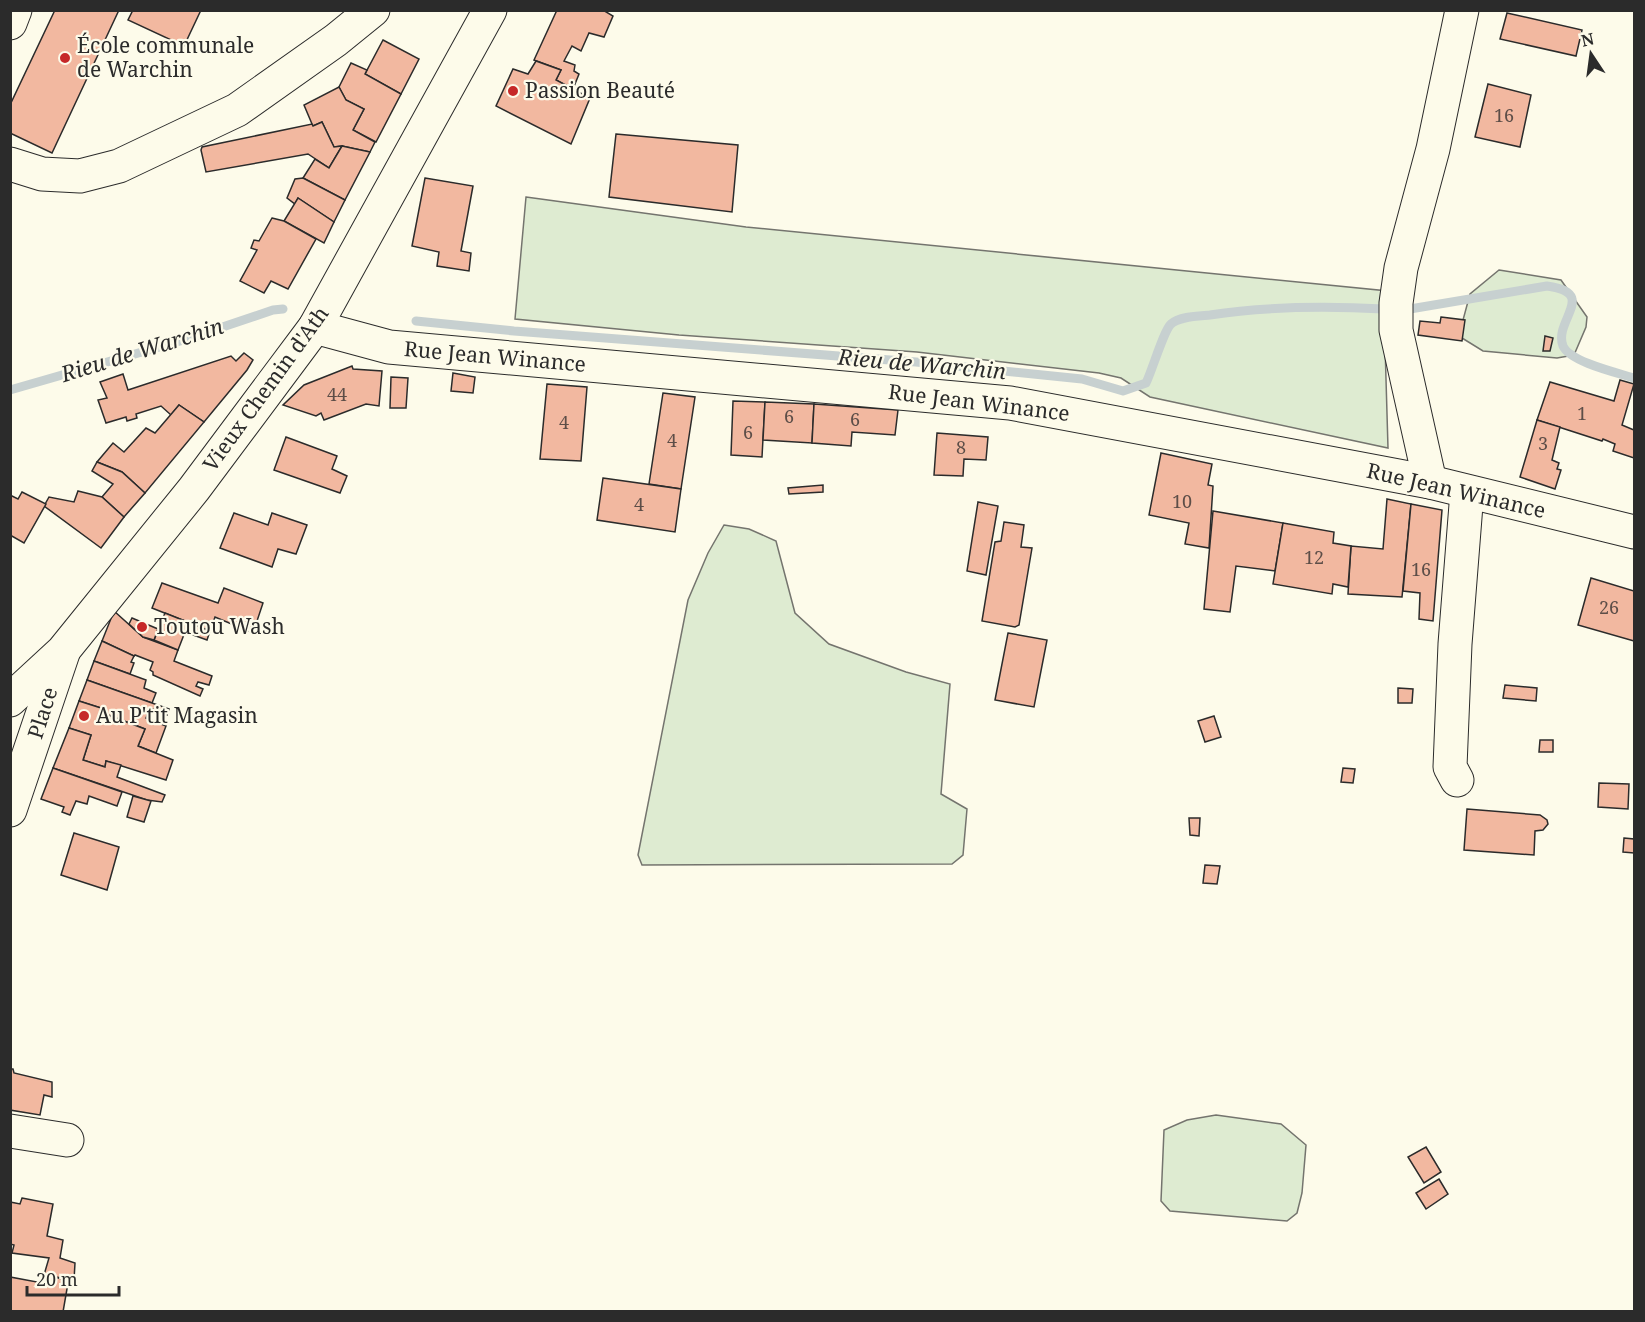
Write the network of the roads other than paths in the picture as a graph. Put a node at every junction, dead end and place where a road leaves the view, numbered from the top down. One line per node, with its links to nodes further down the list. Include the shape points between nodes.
1 (15, 10): 5 (street)
2 (373, 10): 6 (street, via 237,110 119,166 80,176 42,174)
3 (490, 10): 7 (street, Vieux Chemin d'Ath)
4 (1462, 10): 8 (street, via 1396,303 1396,330)
5 (10, 23)
6 (10, 164)
7 (315, 327): 8 (street, Rue Jean Winance, via 389,347 1010,403); 11 (street, Vieux Chemin d'Ath, via 194,489)
8 (1430, 482): 9 (street, Rue Jean Winance)
9 (1467, 492): 10 (street, Rue Jean Winance); 13 (street, via 1450,767)
10 (1635, 532)
11 (63, 651): 12 (street, Vieux Chemin d'Ath); 14 (street, Place)
12 (10, 700)
13 (1457, 780)
14 (10, 810)
15 (10, 1131): 16 (street)
16 (67, 1140)

